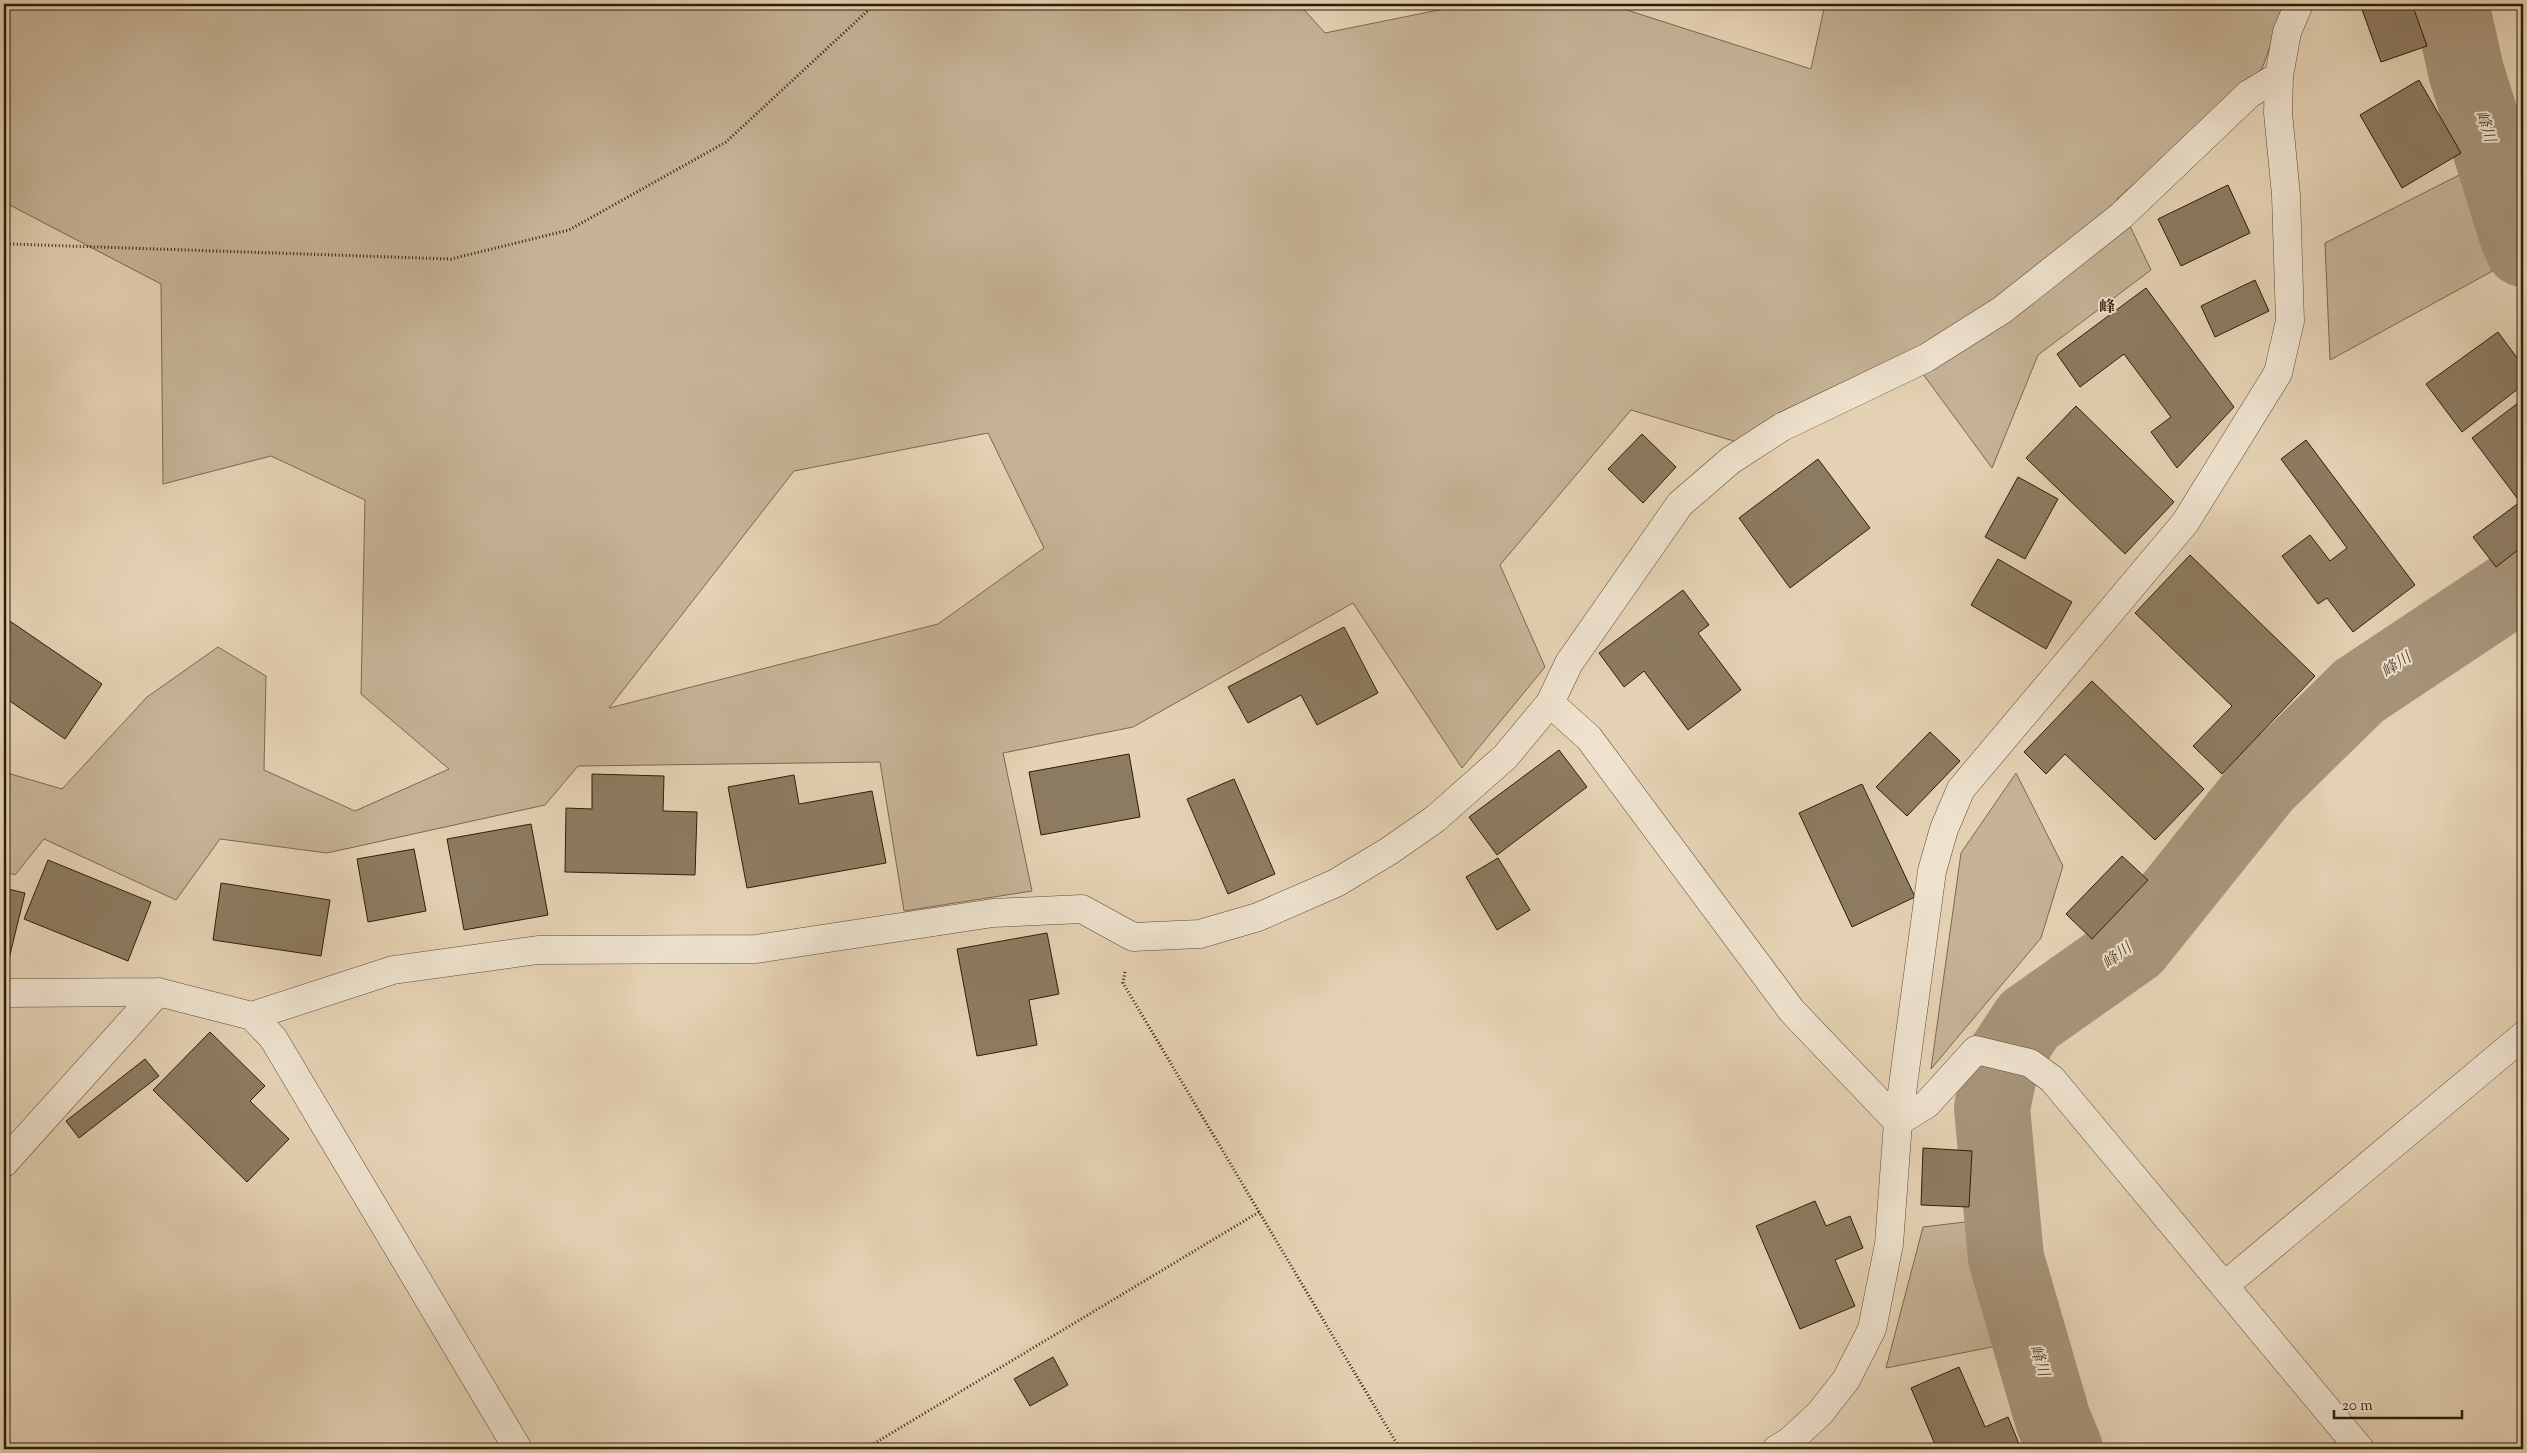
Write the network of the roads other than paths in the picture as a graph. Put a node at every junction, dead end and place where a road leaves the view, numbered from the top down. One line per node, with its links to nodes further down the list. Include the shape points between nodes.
1 (2299, 4): 2 (street, via 2287,32)
2 (2279, 76): 3 (street, via 2249,94 2121,216 2002,310 1926,358 1782,427 1731,460 1680,504 1569,663); 8 (street, via 2278,113 2286,195 2290,321 2278,373 2185,523 1962,789 1944,829 1932,871)
3 (1550, 703): 6 (street, via 1505,757 1435,819 1389,851 1336,883 1258,917 1200,934 1133,937 1082,909 993,913 756,949 538,950 393,970); 8 (street, via 1589,738 1792,1011)
4 (158, 992): 5 (street); 6 (street); 9 (street)
5 (4, 993)
6 (252, 1016): 12 (street, via 273,1038)
7 (2523, 1036): 10 (street)
8 (1898, 1122): 10 (street, via 1926,1104 1976,1050 2030,1063 2052,1080); 11 (street, via 1889,1244 1872,1329 1846,1380 1820,1413)
9 (4, 1163)
10 (2224, 1286): 13 (street)
11 (1787, 1446)
12 (518, 1449)
13 (2360, 1449)

